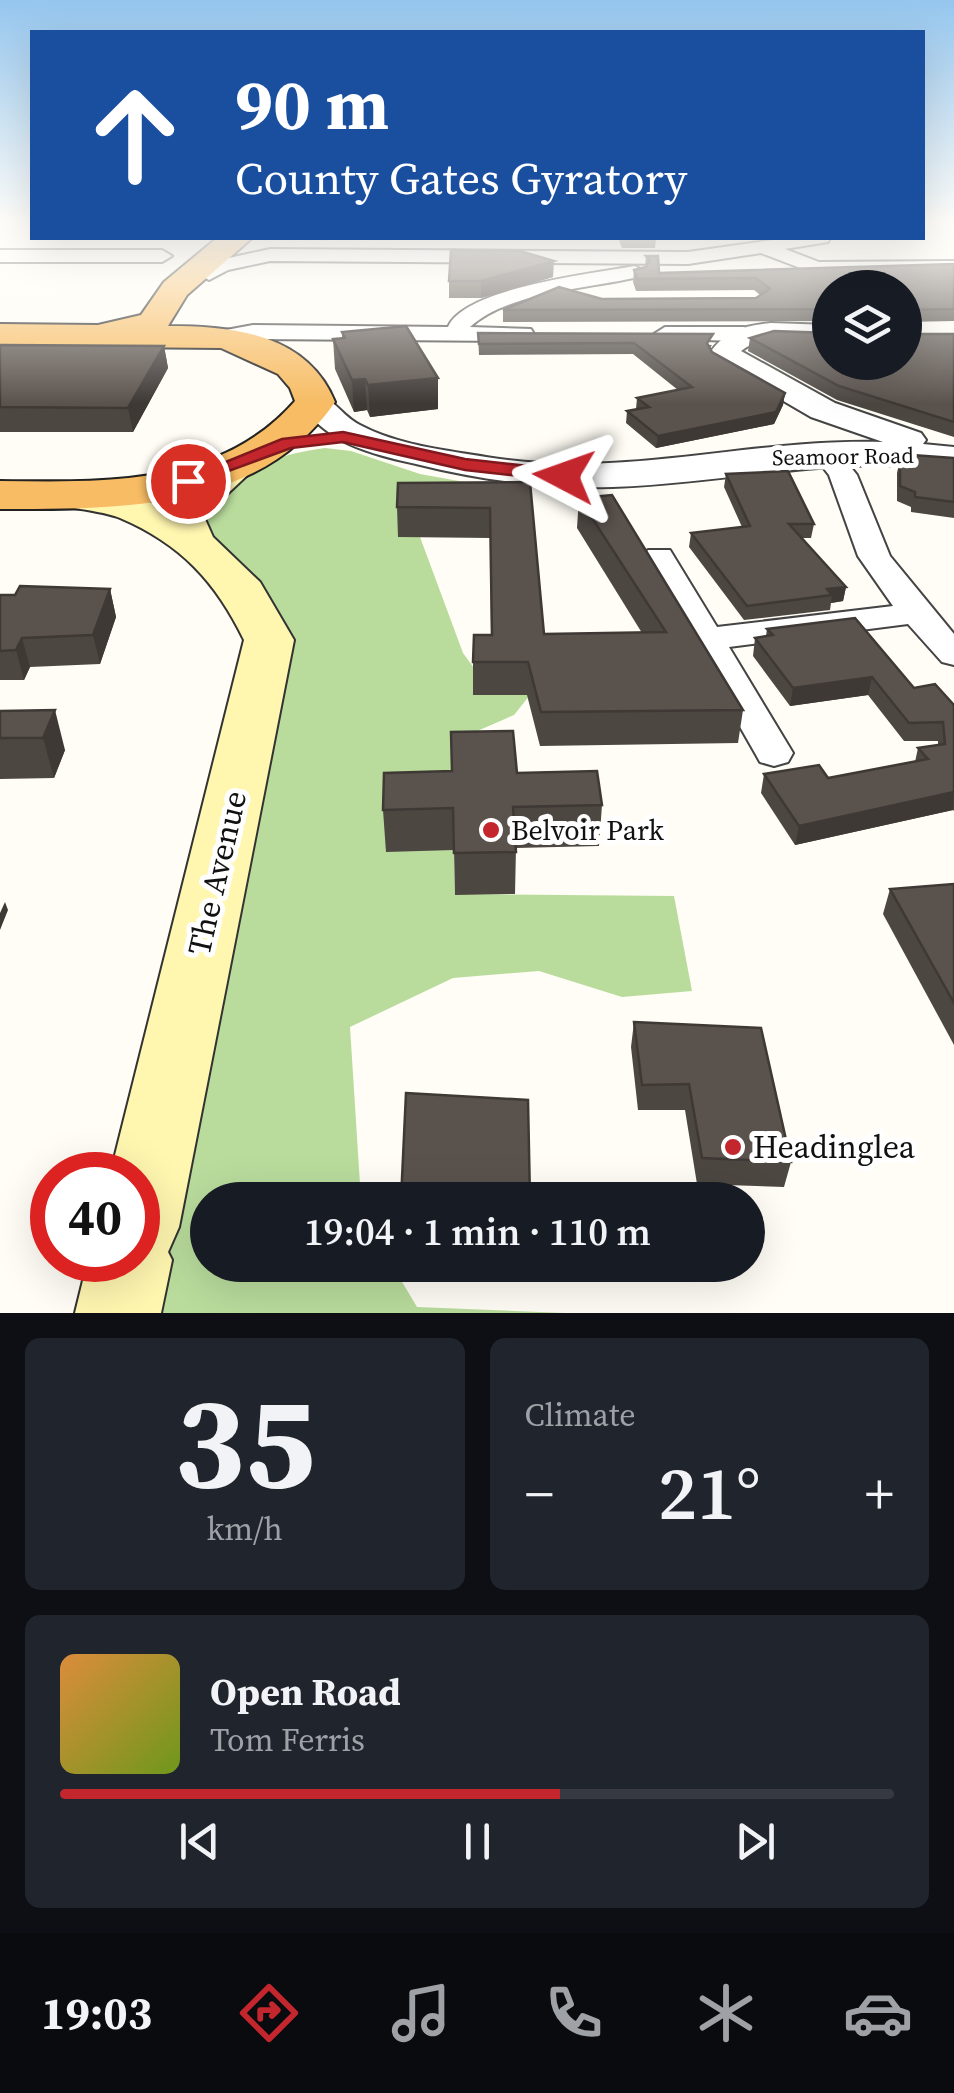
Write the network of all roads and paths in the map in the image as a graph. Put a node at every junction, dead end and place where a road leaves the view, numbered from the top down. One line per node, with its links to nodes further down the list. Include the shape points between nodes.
1 (184, 282): 10 (highway, via 149,324)
2 (204, 282): 11 (highway, via 196,313)
3 (585, 282): 4 (street)
4 (558, 288): 5 (street); 6 (street, via 474,313)
5 (601, 301)
6 (458, 334): 7 (street); 11 (street)
7 (549, 334)
8 (650, 334): 13 (street, Seamoor Road)
9 (0, 335): 10 (highway)
10 (76, 335): 11 (highway)
11 (216, 336): 14 (highway, via 257,347 294,368 307,378)
12 (812, 336): 13 (street)
13 (734, 344): 15 (street, Seamoor Road)
14 (314, 402): 16 (street, Seamoor Road, via 327,421); 19 (highway, via 300,425)
15 (823, 410): 18 (street, Seamoor Road); 20 (street, Seamoor Road, via 834,426 817,440)
16 (352, 437): 19 (street, Seamoor Road, via 300,440); 20 (street, Seamoor Road, via 465,465 546,475 645,474)
17 (824, 452): 18 (street, Seamoor Road); 20 (street, Seamoor Road); 25 (street, via 848,479 854,514 876,559)
18 (954, 456)
19 (249, 459): 22 (highway, via 164,487); 23 (main road, via 187,508)
20 (732, 461)
21 (0, 494): 22 (highway)
22 (66, 496): 23 (main road, The Avenue, via 132,508)
23 (194, 544): 29 (main road, The Avenue, via 244,592 269,640)
24 (659, 557): 26 (street)
25 (916, 613): 26 (street); 27 (street)
26 (707, 639): 28 (street)
27 (954, 654)
28 (774, 753)
29 (155, 1152)
30 (125, 1282): 31 (main road)
31 (118, 1313)

